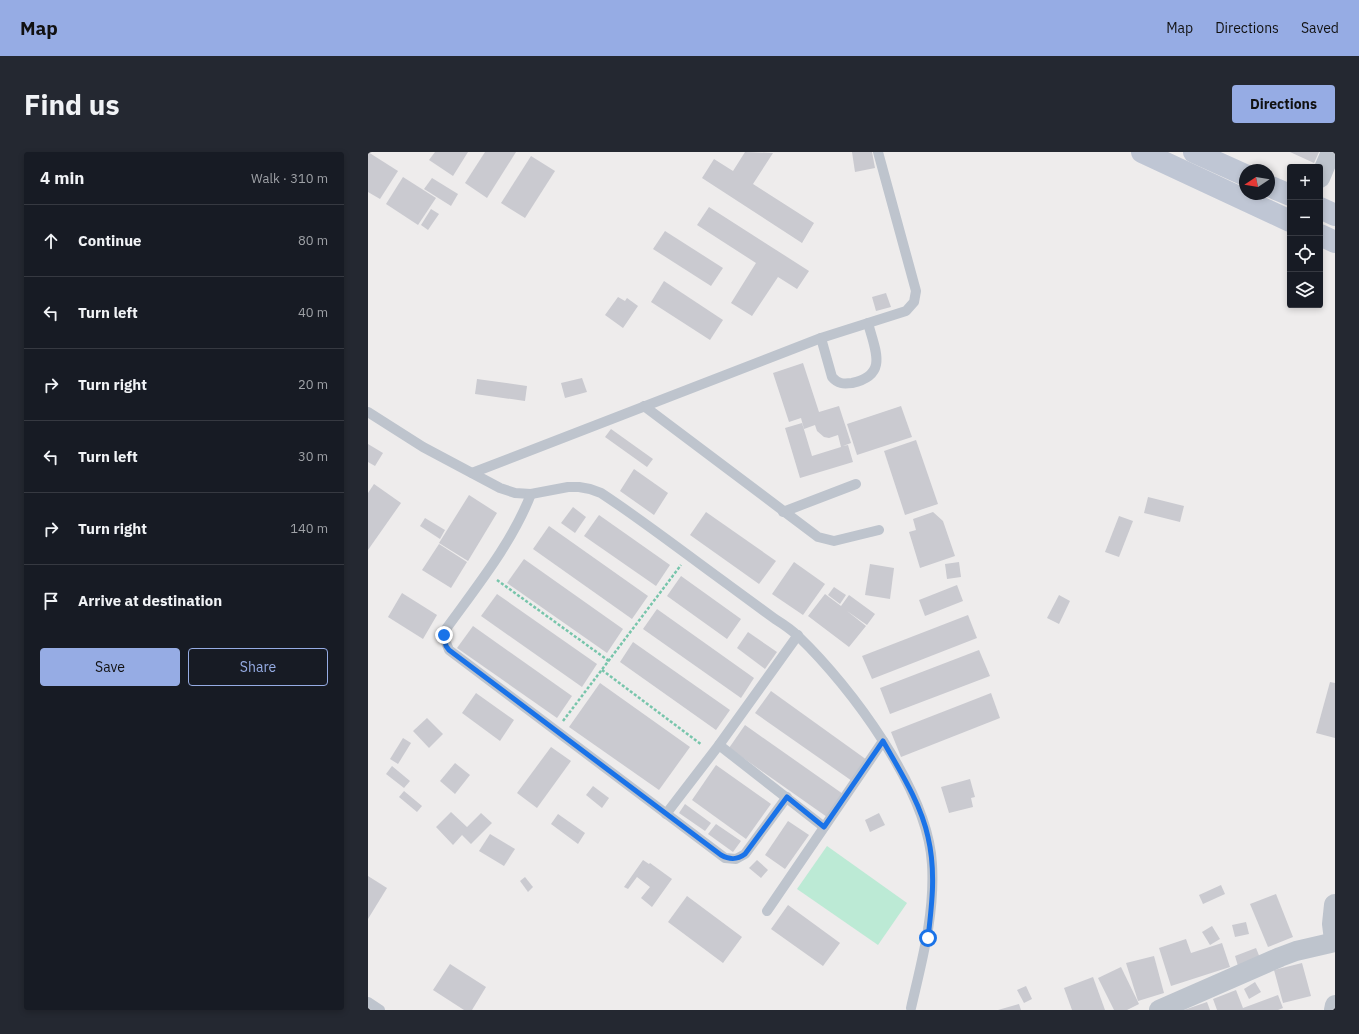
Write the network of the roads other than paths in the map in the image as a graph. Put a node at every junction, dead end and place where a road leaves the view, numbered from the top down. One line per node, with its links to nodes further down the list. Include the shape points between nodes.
1 (878, 152): 14 (lane, via 915,285 916,297 906,311)
2 (1142, 152): 11 (main road)
3 (1194, 152): 6 (main road)
4 (1331, 152): 5 (street)
5 (1323, 171)
6 (1239, 172)
7 (1275, 189): 8 (main road)
8 (1287, 194)
9 (1323, 209): 10 (main road)
10 (1335, 215)
11 (1287, 220)
12 (1322, 236): 13 (main road)
13 (1335, 242)
14 (868, 323): 15 (lane); 15 (lane, via 877,359 874,371 864,379 845,384 835,381)
15 (821, 338): 16 (lane)
16 (644, 406): 18 (lane); 21 (lane)
17 (368, 412): 18 (lane, via 423,447)
18 (472, 473): 20 (lane, via 500,488 515,493)
19 (856, 484): 21 (lane)
20 (531, 494): 23 (lane, via 568,487 590,489 600,493); 27 (lane, via 517,525 446,629 446,646)
21 (783, 512): 22 (lane, via 826,540 842,540)
22 (879, 530)
23 (798, 635): 24 (lane, via 854,699); 25 (lane)
24 (883, 741): 28 (lane); 34 (lane, via 908,785 918,809 928,836 932,863 933,896 928,938)
25 (716, 749): 26 (lane); 27 (lane)
26 (787, 797): 27 (lane, via 745,854 736,859 721,855); 28 (lane)
27 (666, 814)
28 (824, 827): 30 (lane)
29 (1335, 905): 31 (street)
30 (767, 911)
31 (1335, 941): 36 (street, via 1280,956)
32 (368, 1002): 35 (lane)
33 (1335, 1005): 37 (street)
34 (911, 1008)
35 (380, 1010)
36 (1159, 1010)
37 (1334, 1010)

